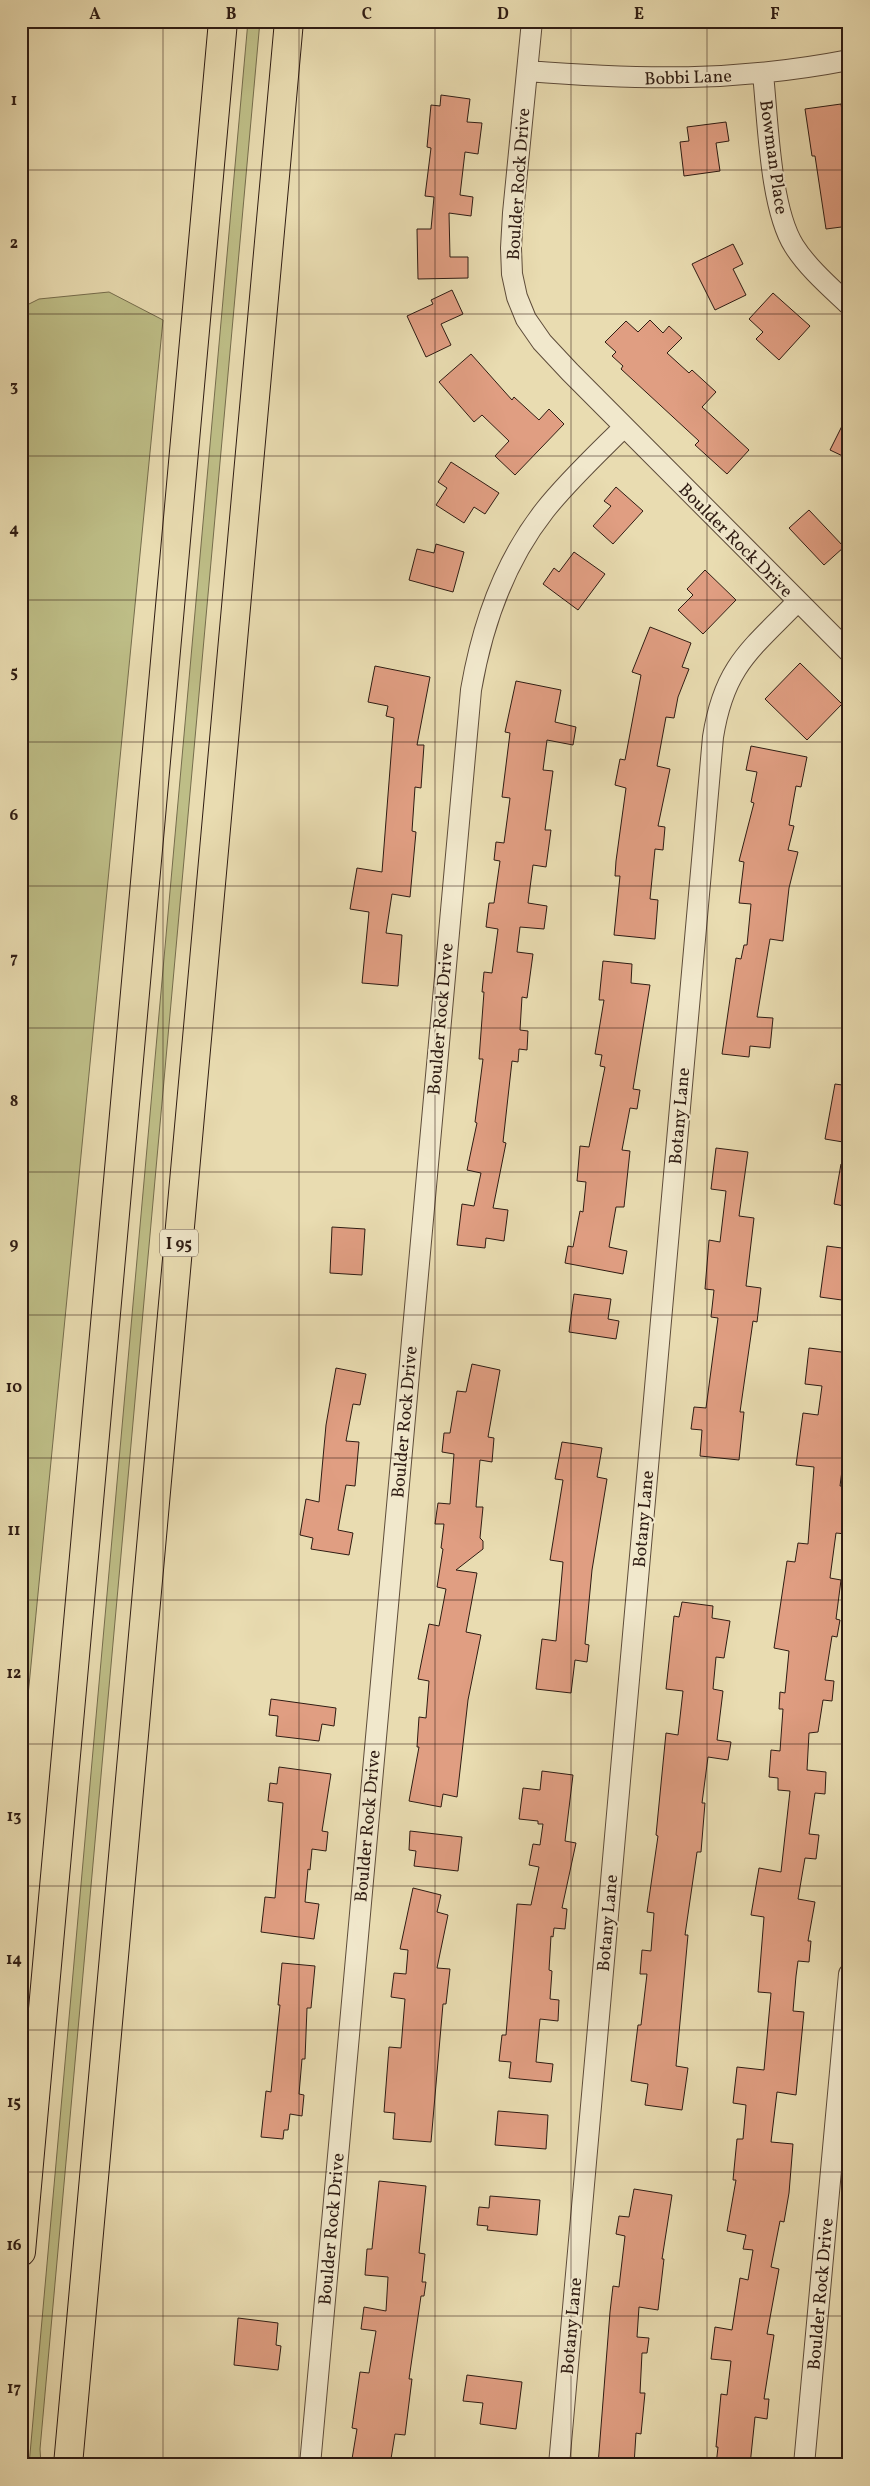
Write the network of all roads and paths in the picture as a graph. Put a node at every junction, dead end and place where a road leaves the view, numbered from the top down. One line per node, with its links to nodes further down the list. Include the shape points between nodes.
1 (224, 21): 12 (highway)
2 (290, 21): 13 (highway, I 95)
3 (532, 21): 5 (street, Boulder Rock Drive)
4 (849, 60): 6 (street, Bobbi Lane)
5 (527, 71): 6 (street, Bobbi Lane, via 648,79); 8 (street, Boulder Rock Drive, via 511,240 512,274 517,297 542,342)
6 (763, 74): 7 (street, Bowman Place, via 776,194 785,229 804,259)
7 (849, 305)
8 (624, 426): 9 (street, Boulder Rock Drive); 14 (street, Boulder Rock Drive, via 558,495 523,542 488,619 471,690)
9 (798, 602): 10 (street, Boulder Rock Drive); 15 (street, Botany Lane, via 734,670 721,698 713,737)
10 (849, 652)
11 (849, 1974): 16 (street, Boulder Rock Drive)
12 (21, 2252)
13 (68, 2465)
14 (310, 2465)
15 (558, 2465)
16 (804, 2465)

